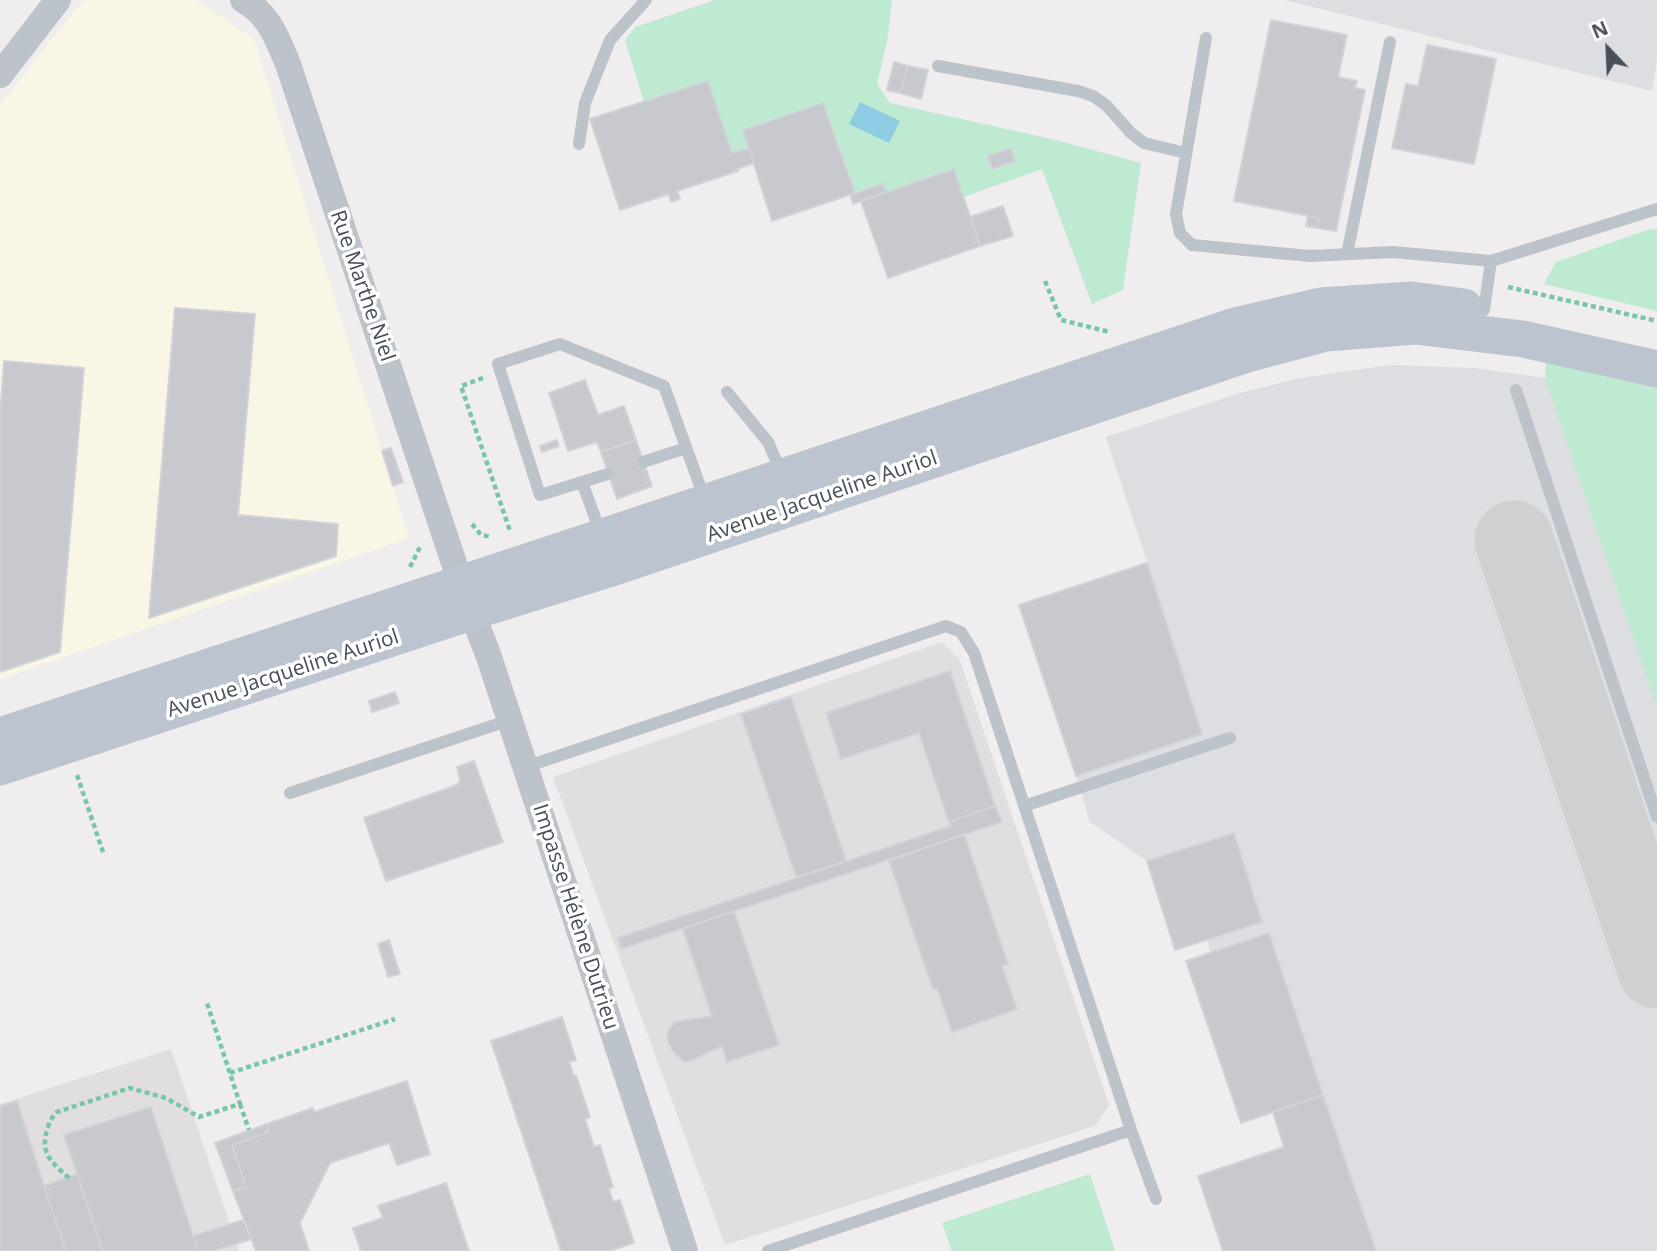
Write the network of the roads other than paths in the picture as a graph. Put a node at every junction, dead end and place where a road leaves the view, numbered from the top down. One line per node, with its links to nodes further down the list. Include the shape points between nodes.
1 (58, 0): 7 (street)
2 (243, 0): 25 (street, Rue Marthe Niel, via 271,25 288,64)
3 (646, 0): 8 (lane, via 610,40 585,103)
4 (1206, 38): 9 (lane)
5 (1390, 42): 11 (lane)
6 (938, 66): 9 (lane, via 1093,96 1144,143)
7 (0, 75)
8 (579, 144)
9 (1186, 153): 11 (lane, via 1176,214 1180,233 1192,245 1310,256)
10 (1657, 209): 12 (lane)
11 (1347, 254): 12 (lane, via 1393,252)
12 (1491, 261): 13 (lane)
13 (1484, 310): 14 (main road, Avenue Jacqueline Auriol); 21 (main road, Avenue Jacqueline Auriol, via 1412,300 1321,306 1235,326)
14 (1657, 347)
15 (1657, 369): 25 (main road, Avenue Jacqueline Auriol, via 1523,340 1415,326 1326,333 1244,355 614,566)
16 (1516, 390): 33 (lane)
17 (727, 392): 21 (lane, via 768,442)
18 (686, 448): 19 (lane); 22 (lane, via 664,386 559,344 498,364 540,495); 23 (lane)
19 (643, 462)
20 (608, 474): 22 (lane)
21 (783, 478): 23 (main road, Avenue Jacqueline Auriol)
22 (582, 482): 24 (lane)
23 (706, 504): 24 (main road, Avenue Jacqueline Auriol)
24 (602, 537): 25 (main road, Avenue Jacqueline Auriol)
25 (466, 598): 26 (street, Impasse Hélène Dutrieu); 27 (main road, Avenue Jacqueline Auriol); 29 (main road, Avenue Jacqueline Auriol)
26 (510, 720): 30 (street, Impasse Hélène Dutrieu); 31 (lane)
27 (0, 736)
28 (1230, 738): 32 (lane)
29 (0, 767)
30 (525, 767): 32 (lane, via 946,626 961,632 974,653); 36 (street, Impasse Hélène Dutrieu)
31 (290, 793)
32 (1024, 806): 34 (lane)
33 (1657, 817)
34 (1131, 1130): 35 (lane); 37 (lane)
35 (1156, 1199)
36 (685, 1251)
37 (768, 1251)

